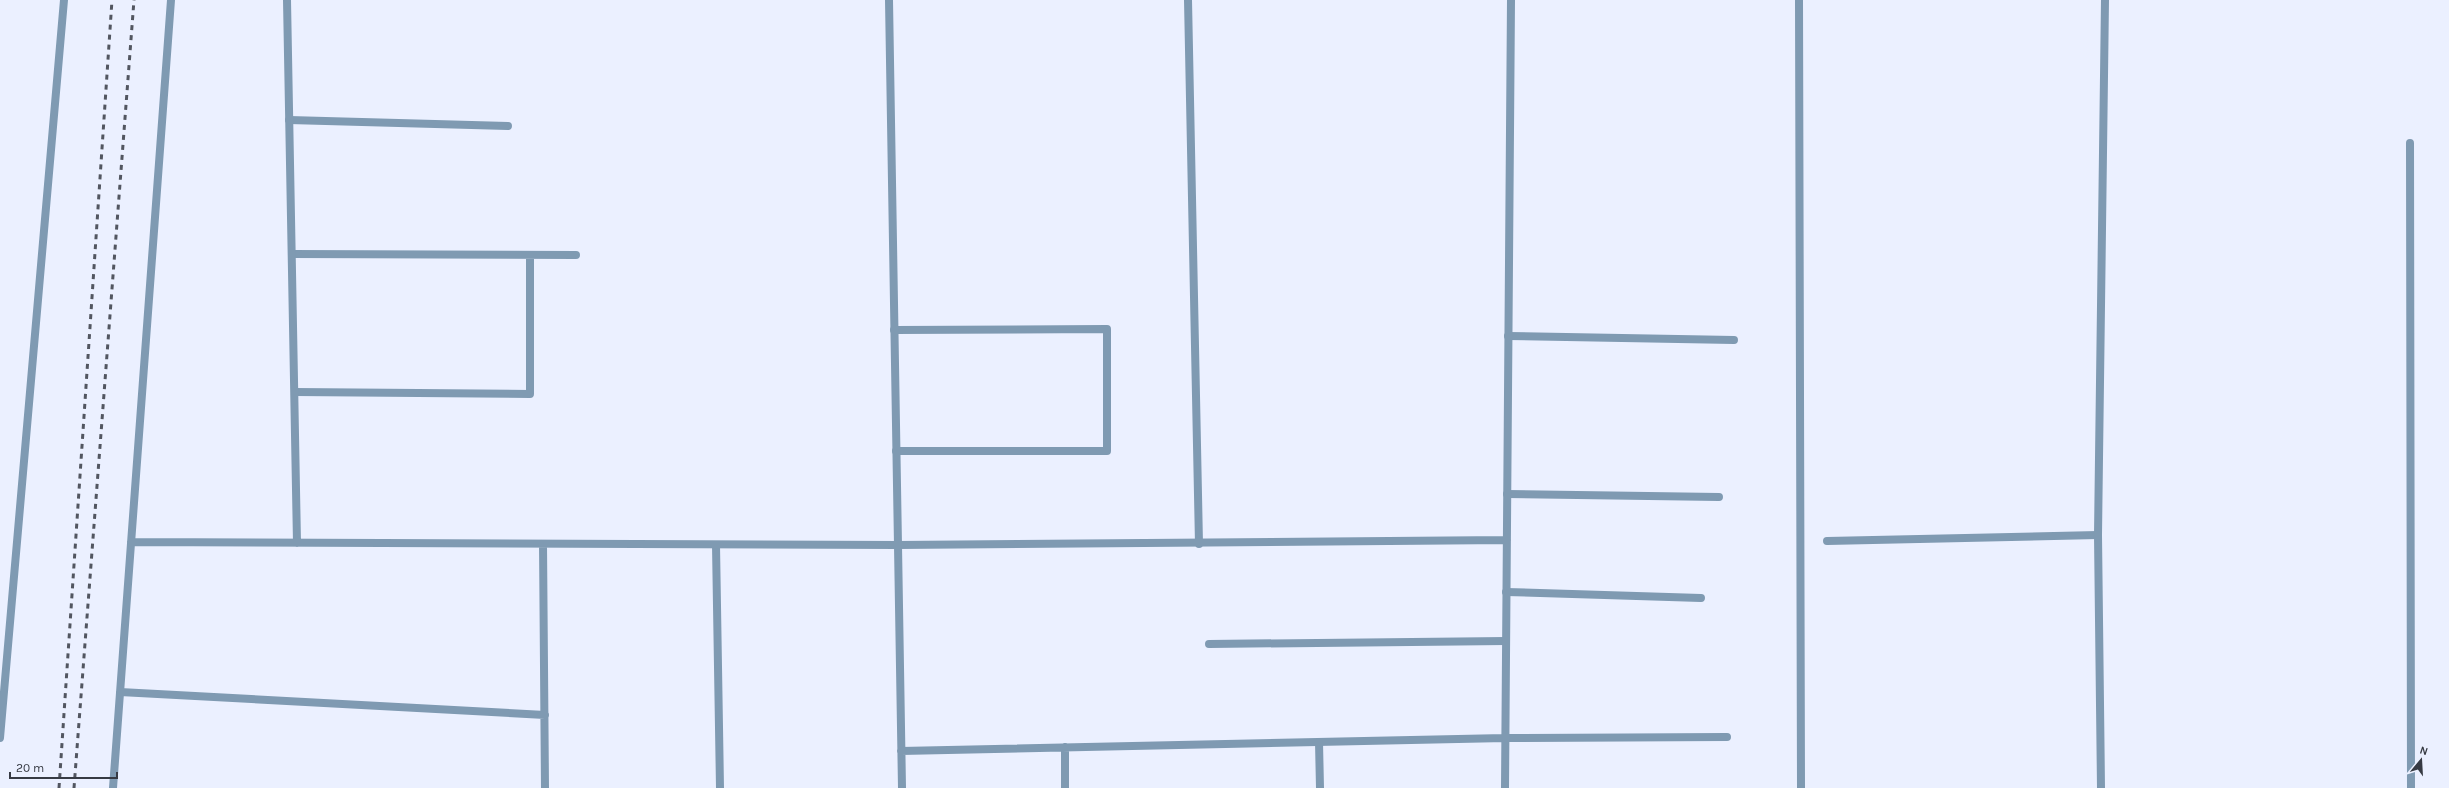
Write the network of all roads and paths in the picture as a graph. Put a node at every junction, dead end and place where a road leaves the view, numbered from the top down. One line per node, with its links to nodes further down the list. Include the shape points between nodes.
1 (64, 0): 35 (street)
2 (171, 0): 25 (street)
3 (287, 0): 9 (street)
4 (889, 0): 15 (street)
5 (1188, 0): 29 (street)
6 (1511, 0): 16 (street)
7 (1799, 0): 51 (street)
8 (2105, 0): 22 (street)
9 (289, 120): 10 (street); 12 (street)
10 (508, 126)
11 (2410, 143): 53 (street)
12 (292, 254): 13 (street); 18 (street)
13 (530, 255): 14 (street); 18 (street, via 530,394)
14 (576, 255)
15 (894, 330): 19 (street); 19 (street, via 1107,329 1107,450)
16 (1508, 336): 17 (street); 20 (street)
17 (1734, 340)
18 (295, 392): 26 (street)
19 (896, 451): 30 (street)
20 (1507, 494): 21 (street); 23 (street)
21 (1719, 497)
22 (2098, 535): 24 (street); 52 (street)
23 (1507, 540): 29 (street); 31 (street)
24 (1827, 541)
25 (131, 542): 26 (street); 36 (street)
26 (297, 543): 27 (street)
27 (543, 544): 28 (street); 37 (street)
28 (716, 544): 30 (street); 46 (street)
29 (1199, 544): 30 (street)
30 (898, 545): 43 (street)
31 (1506, 592): 32 (street); 33 (street)
32 (1701, 598)
33 (1506, 641): 34 (street); 40 (street)
34 (1209, 644)
35 (4, 649): 39 (street)
36 (120, 692): 37 (street); 44 (street)
37 (544, 715): 45 (street)
38 (1727, 737): 40 (street)
39 (0, 738)
40 (1505, 738): 41 (street); 50 (street)
41 (1319, 742): 42 (street); 49 (street)
42 (1065, 747): 43 (street); 48 (street)
43 (901, 751): 47 (street)
44 (113, 788)
45 (545, 788)
46 (720, 788)
47 (902, 788)
48 (1065, 788)
49 (1320, 788)
50 (1504, 788)
51 (1801, 788)
52 (2101, 788)
53 (2412, 788)

